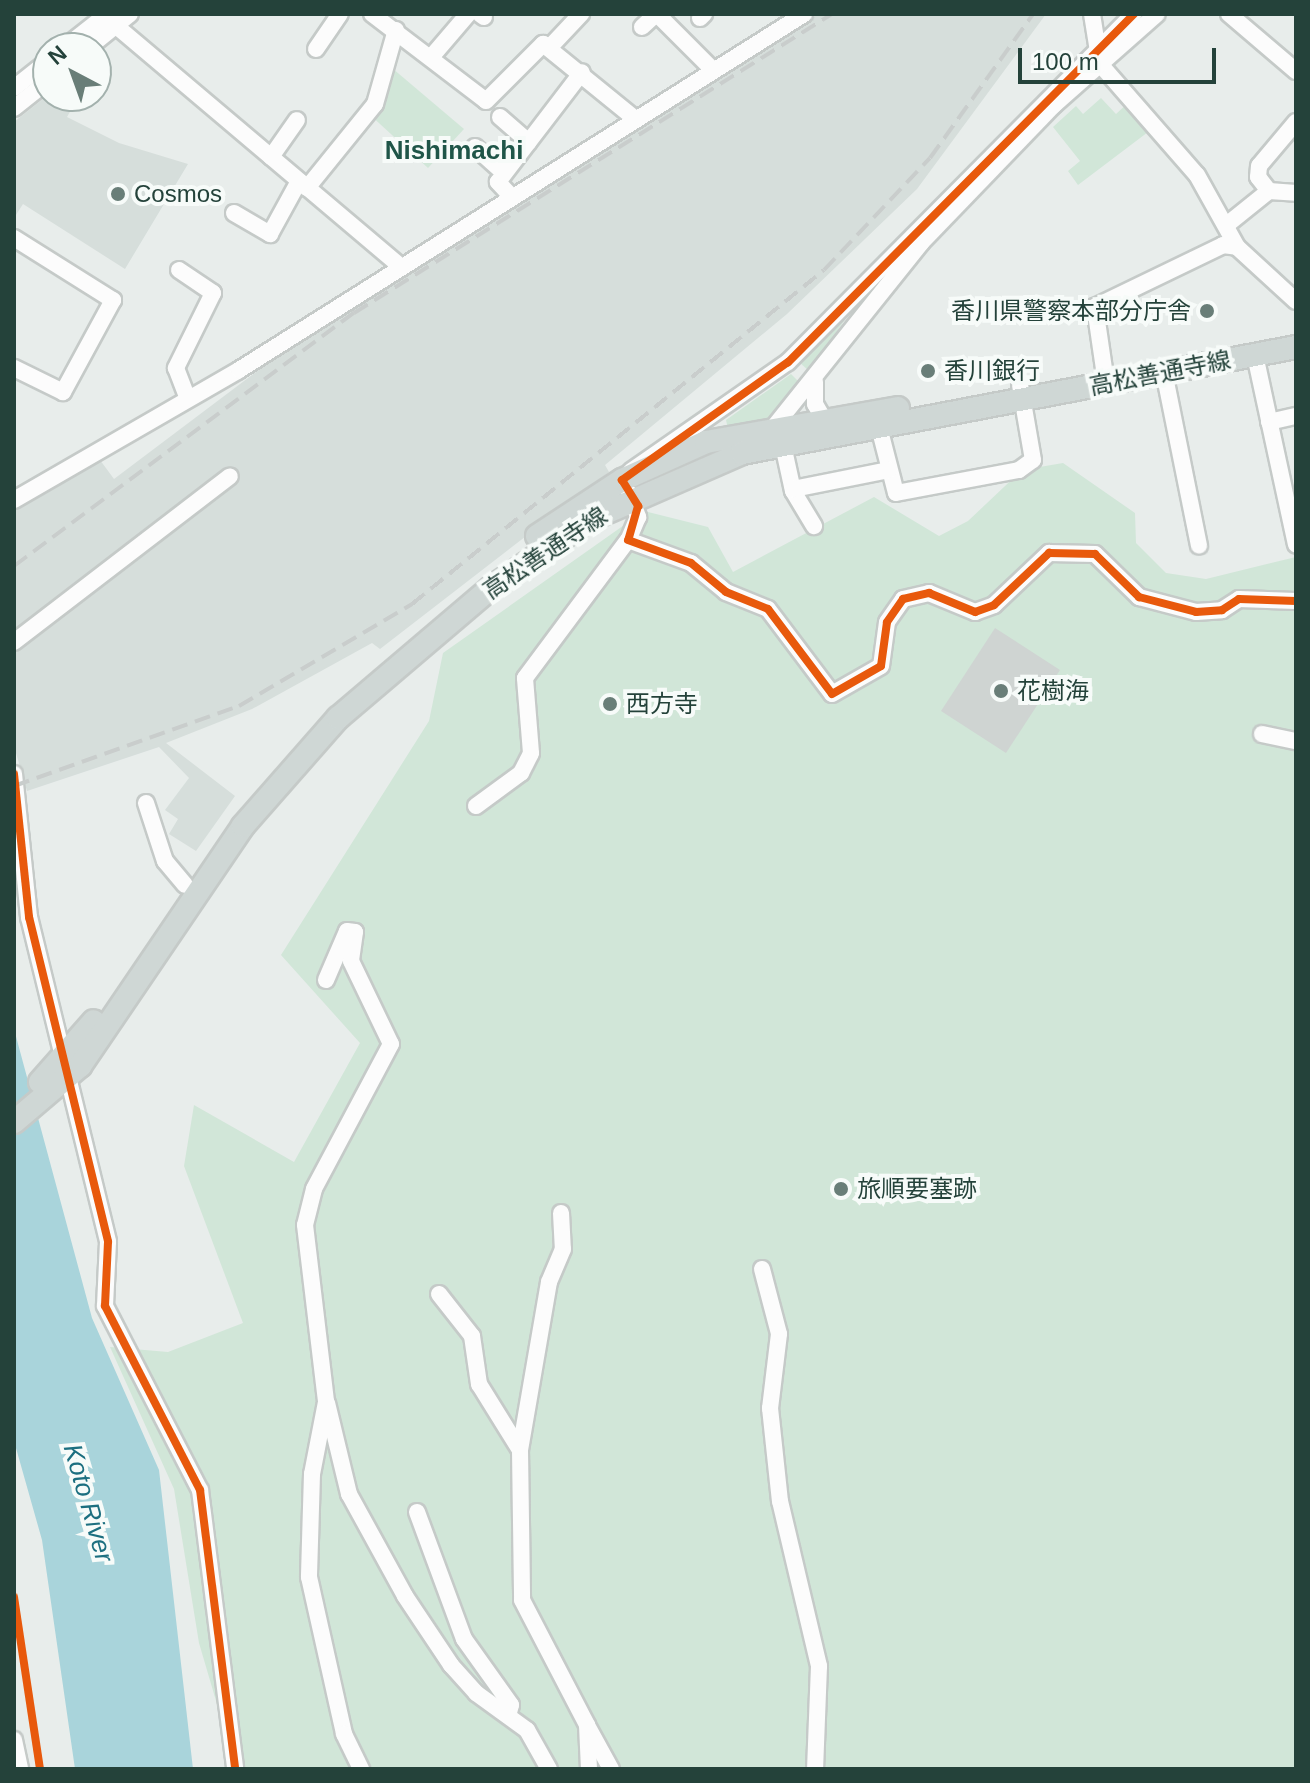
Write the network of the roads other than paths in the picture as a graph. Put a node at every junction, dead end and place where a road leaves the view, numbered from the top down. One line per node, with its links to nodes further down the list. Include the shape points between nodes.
1 (130, 14): 12 (street)
2 (340, 14): 17 (street)
3 (372, 14): 14 (street)
4 (581, 14): 16 (street)
5 (657, 14): 13 (street); 20 (street)
6 (1092, 14): 19 (street)
7 (1134, 14): 19 (street)
8 (1157, 14): 19 (street)
9 (1229, 14): 21 (street)
10 (477, 15): 18 (street)
11 (801, 15): 20 (street)
12 (107, 17): 15 (street); 33 (street)
13 (642, 27)
14 (396, 30): 18 (street); 35 (street, via 375,104)
15 (86, 32)
16 (549, 48): 18 (street, via 537,45 486,101); 22 (street)
17 (316, 49)
18 (433, 55)
19 (1096, 56): 40 (street); 52 (street, via 914,251); 63 (street, via 788,362)
20 (713, 70): 28 (street)
21 (1296, 71)
22 (582, 72): 28 (street); 31 (street)
23 (32, 74): 24 (street)
24 (14, 88)
25 (32, 94): 26 (street)
26 (14, 108)
27 (500, 117): 31 (street)
28 (634, 118): 38 (street)
29 (297, 120): 33 (street)
30 (1296, 122): 36 (street, via 1259,166)
31 (529, 142): 34 (street)
32 (475, 147): 34 (street)
33 (271, 157): 35 (street)
34 (504, 173): 38 (street, via 498,182)
35 (303, 185): 39 (street, via 270,234); 43 (street)
36 (1269, 191): 37 (street); 40 (street)
37 (1296, 193)
38 (510, 195): 43 (street)
39 (234, 213)
40 (1229, 223): 42 (street)
41 (14, 238): 49 (street, via 113,300 63,392)
42 (1237, 247): 45 (street); 50 (street, via 1223,245 1095,307)
43 (398, 264): 54 (street)
44 (179, 270): 54 (street, via 213,293 184,341 176,368)
45 (1296, 301)
46 (1296, 333): 50 (main road, 高松善通寺線)
47 (1296, 347): 48 (main road, 高松善通寺線)
48 (1255, 355): 51 (main road, 高松善通寺線); 57 (street)
49 (14, 368)
50 (1104, 369): 53 (main road, 高松善通寺線)
51 (1164, 372): 53 (main road, 高松善通寺線); 70 (street)
52 (815, 382): 56 (street, via 815,404); 59 (street)
53 (1021, 392): 56 (main road, 高松善通寺線); 58 (main road, 高松善通寺線); 60 (street, via 1033,460 1024,468 900,493)
54 (187, 397): 65 (street)
55 (1296, 416): 57 (street)
56 (825, 421): 59 (main road, 高松善通寺線)
57 (1269, 422): 61 (street)
58 (879, 427): 59 (main road, 高松善通寺線); 60 (street)
59 (778, 437): 63 (main road, 高松善通寺線); 63 (main road, 高松善通寺線, via 706,442); 64 (street)
60 (889, 470): 64 (street)
61 (1288, 471): 66 (street)
62 (230, 476): 72 (street)
63 (627, 488): 68 (street, via 638,517); 78 (main road, 高松善通寺線, via 510,555 329,708 264,778); 80 (main road, 高松善通寺線, via 518,567 338,718 243,826)
64 (793, 489): 67 (street)
65 (14, 500)
66 (1294, 522): 69 (street)
67 (814, 526)
68 (628, 540): 71 (street, via 691,563 726,592 768,609 832,694 881,666 887,622 903,599 929,593 959,612 975,612 994,605 1049,553 1095,554 1139,597 1196,612 1239,599); 77 (street, via 525,678 531,753 521,773)
69 (1296, 545)
70 (1199, 546)
71 (1296, 601)
72 (14, 642)
73 (1262, 734): 74 (street)
74 (1296, 741)
75 (14, 774): 80 (street, via 29,917)
76 (146, 803): 78 (street, via 165,861)
77 (476, 806)
78 (185, 885): 80 (main road, 高松善通寺線)
79 (326, 980): 86 (street, via 347,931 355,932 351,961 391,1044 314,1189 305,1225)
80 (61, 1074): 81 (main road, 高松善通寺線); 82 (main road, 高松善通寺線); 91 (street, via 108,1242 109,1320 200,1490)
81 (14, 1103)
82 (14, 1122)
83 (561, 1213): 87 (street, via 563,1249 549,1282)
84 (762, 1269): 96 (street, via 779,1334 770,1408 780,1501 819,1666)
85 (439, 1294): 87 (street, via 472,1336 479,1384)
86 (326, 1402): 89 (street, via 362,1524 451,1665); 92 (street, via 312,1474 309,1577 344,1734)
87 (520, 1450): 90 (street, via 522,1600)
88 (417, 1512): 89 (street, via 464,1639 511,1705)
89 (508, 1716): 93 (street, via 527,1730)
90 (587, 1725): 94 (street); 95 (street)
91 (235, 1769)
92 (361, 1769)
93 (549, 1769)
94 (589, 1769)
95 (611, 1769)
96 (815, 1769)

